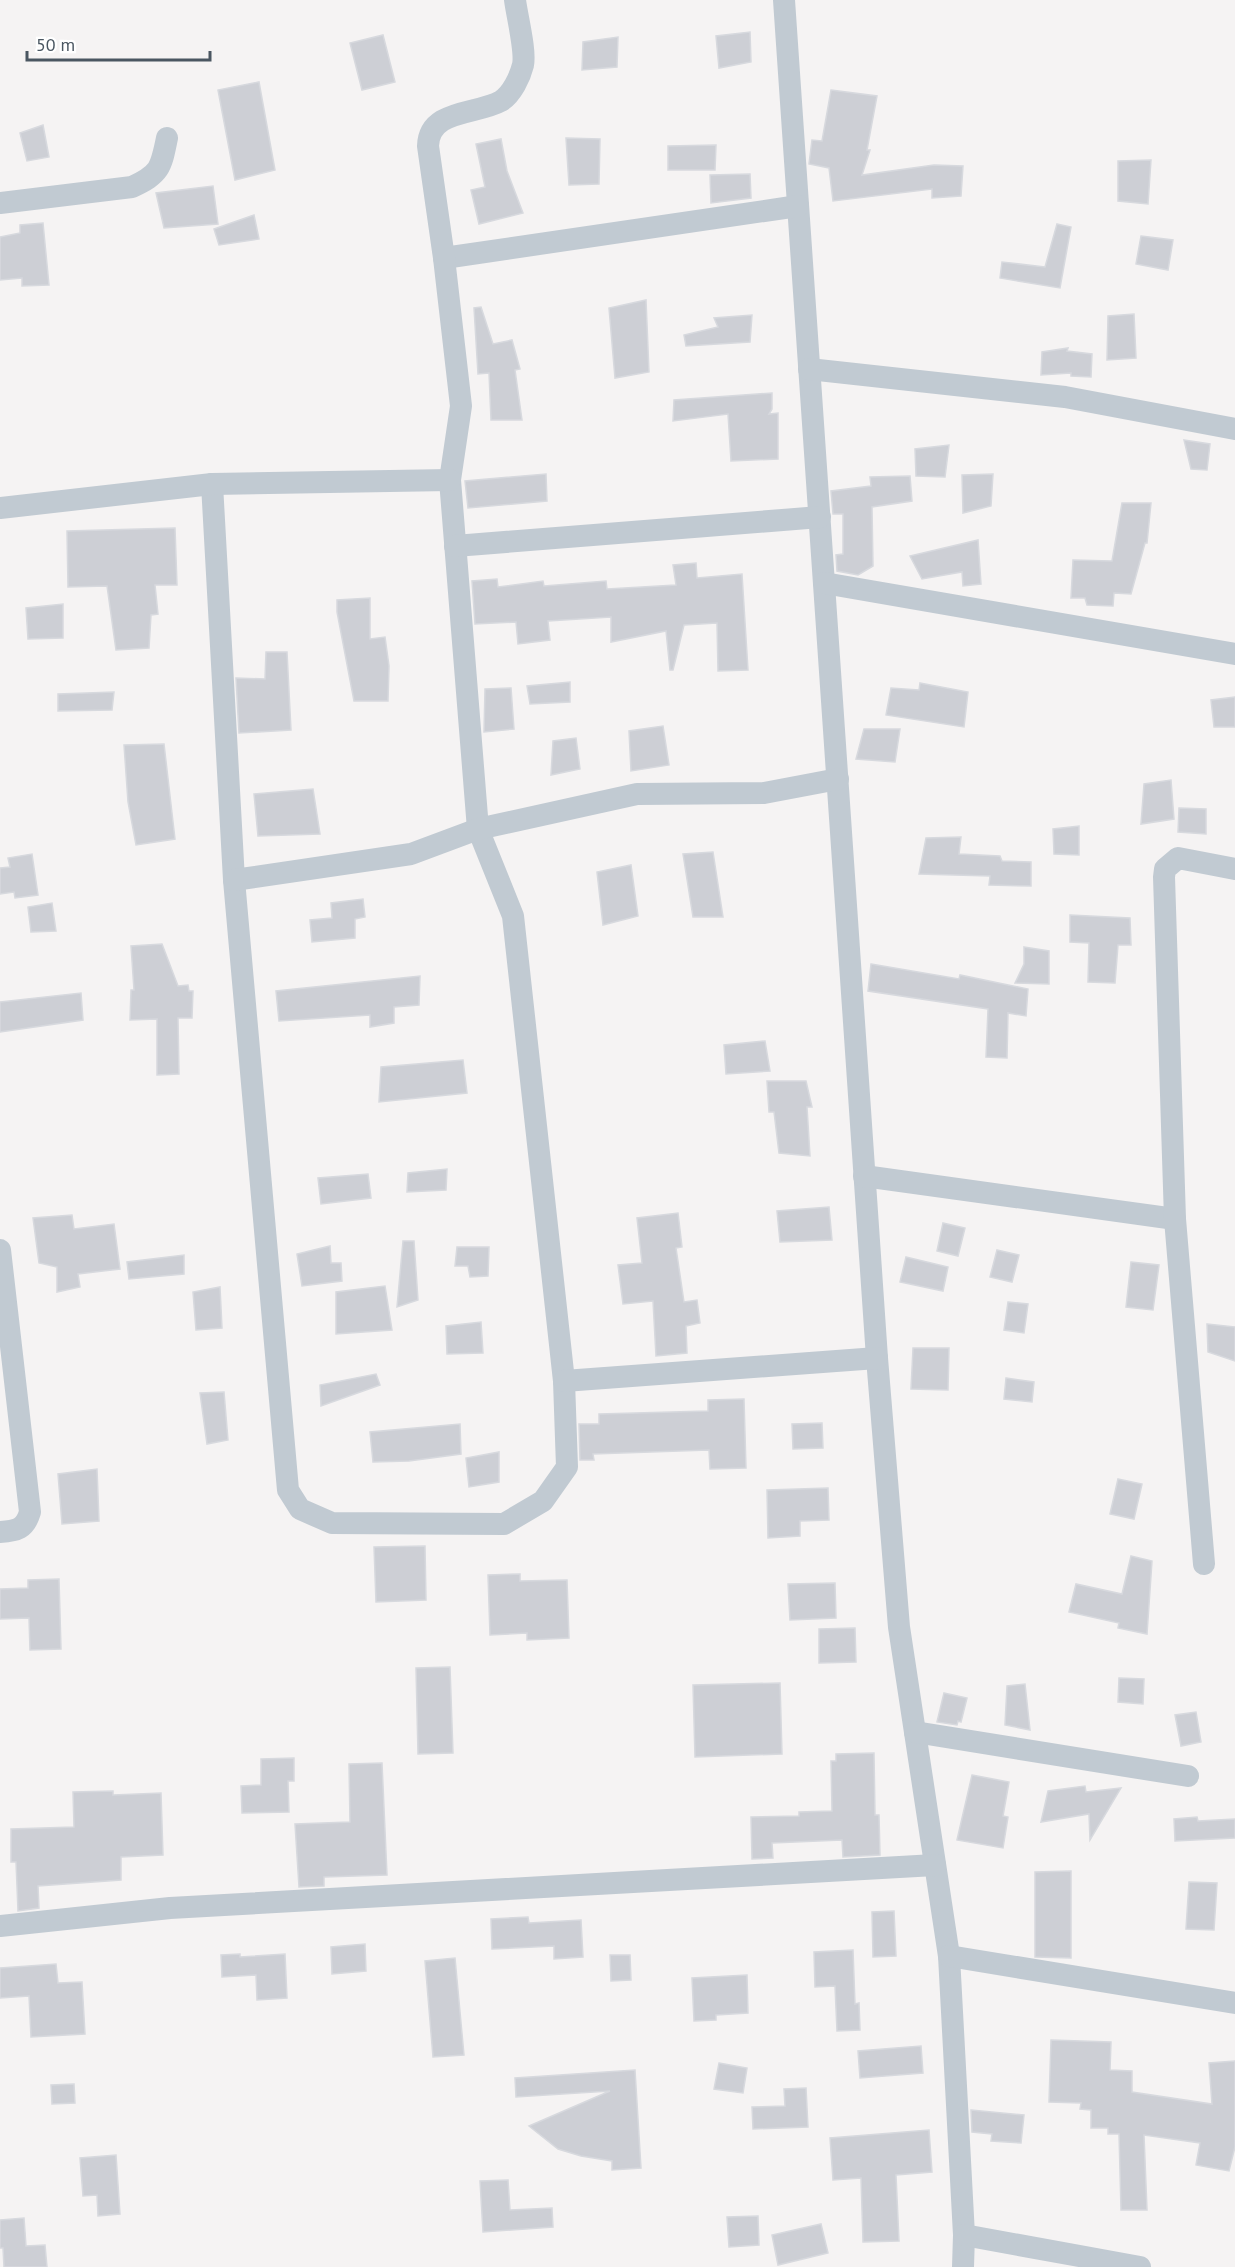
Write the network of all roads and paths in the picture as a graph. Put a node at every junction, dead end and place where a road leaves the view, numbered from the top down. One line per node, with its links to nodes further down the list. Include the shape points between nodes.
1 (515, 0): 6 (street, via 523,63 515,84 502,100 436,123 428,134)
2 (784, 0): 5 (street)
3 (167, 138): 4 (street, via 162,167 132,187)
4 (0, 203)
5 (798, 206): 6 (street); 7 (street)
6 (444, 258): 9 (street, via 461,406)
7 (809, 369): 8 (street, via 1065,396); 12 (street)
8 (1235, 429)
9 (450, 480): 10 (street); 13 (street)
10 (212, 484): 11 (street); 19 (street)
11 (0, 508)
12 (820, 517): 13 (street); 14 (street)
13 (455, 546): 17 (street)
14 (824, 584): 15 (street); 16 (street)
15 (1235, 654)
16 (837, 778): 17 (street, via 764,793 637,794); 20 (street)
17 (478, 829): 19 (street, via 411,854); 24 (street, via 513,916)
18 (1235, 869): 21 (street, via 1178,858 1165,869)
19 (234, 880): 24 (street, via 284,1468 288,1490 300,1509 332,1524 504,1524 543,1501 567,1467)
20 (864, 1176): 21 (street); 23 (street)
21 (1175, 1219): 26 (street)
22 (0, 1250): 25 (street, via 30,1512 18,1531)
23 (877, 1358): 24 (street); 27 (street, via 899,1627)
24 (564, 1381)
25 (0, 1532)
26 (1204, 1564)
27 (915, 1732): 28 (street); 29 (street)
28 (1188, 1776)
29 (935, 1865): 30 (street, via 170,1908); 31 (street)
30 (0, 1926)
31 (949, 1956): 32 (street); 33 (street)
32 (1235, 2003)
33 (964, 2235): 34 (street); 35 (street)
34 (963, 2267)
35 (1140, 2267)

